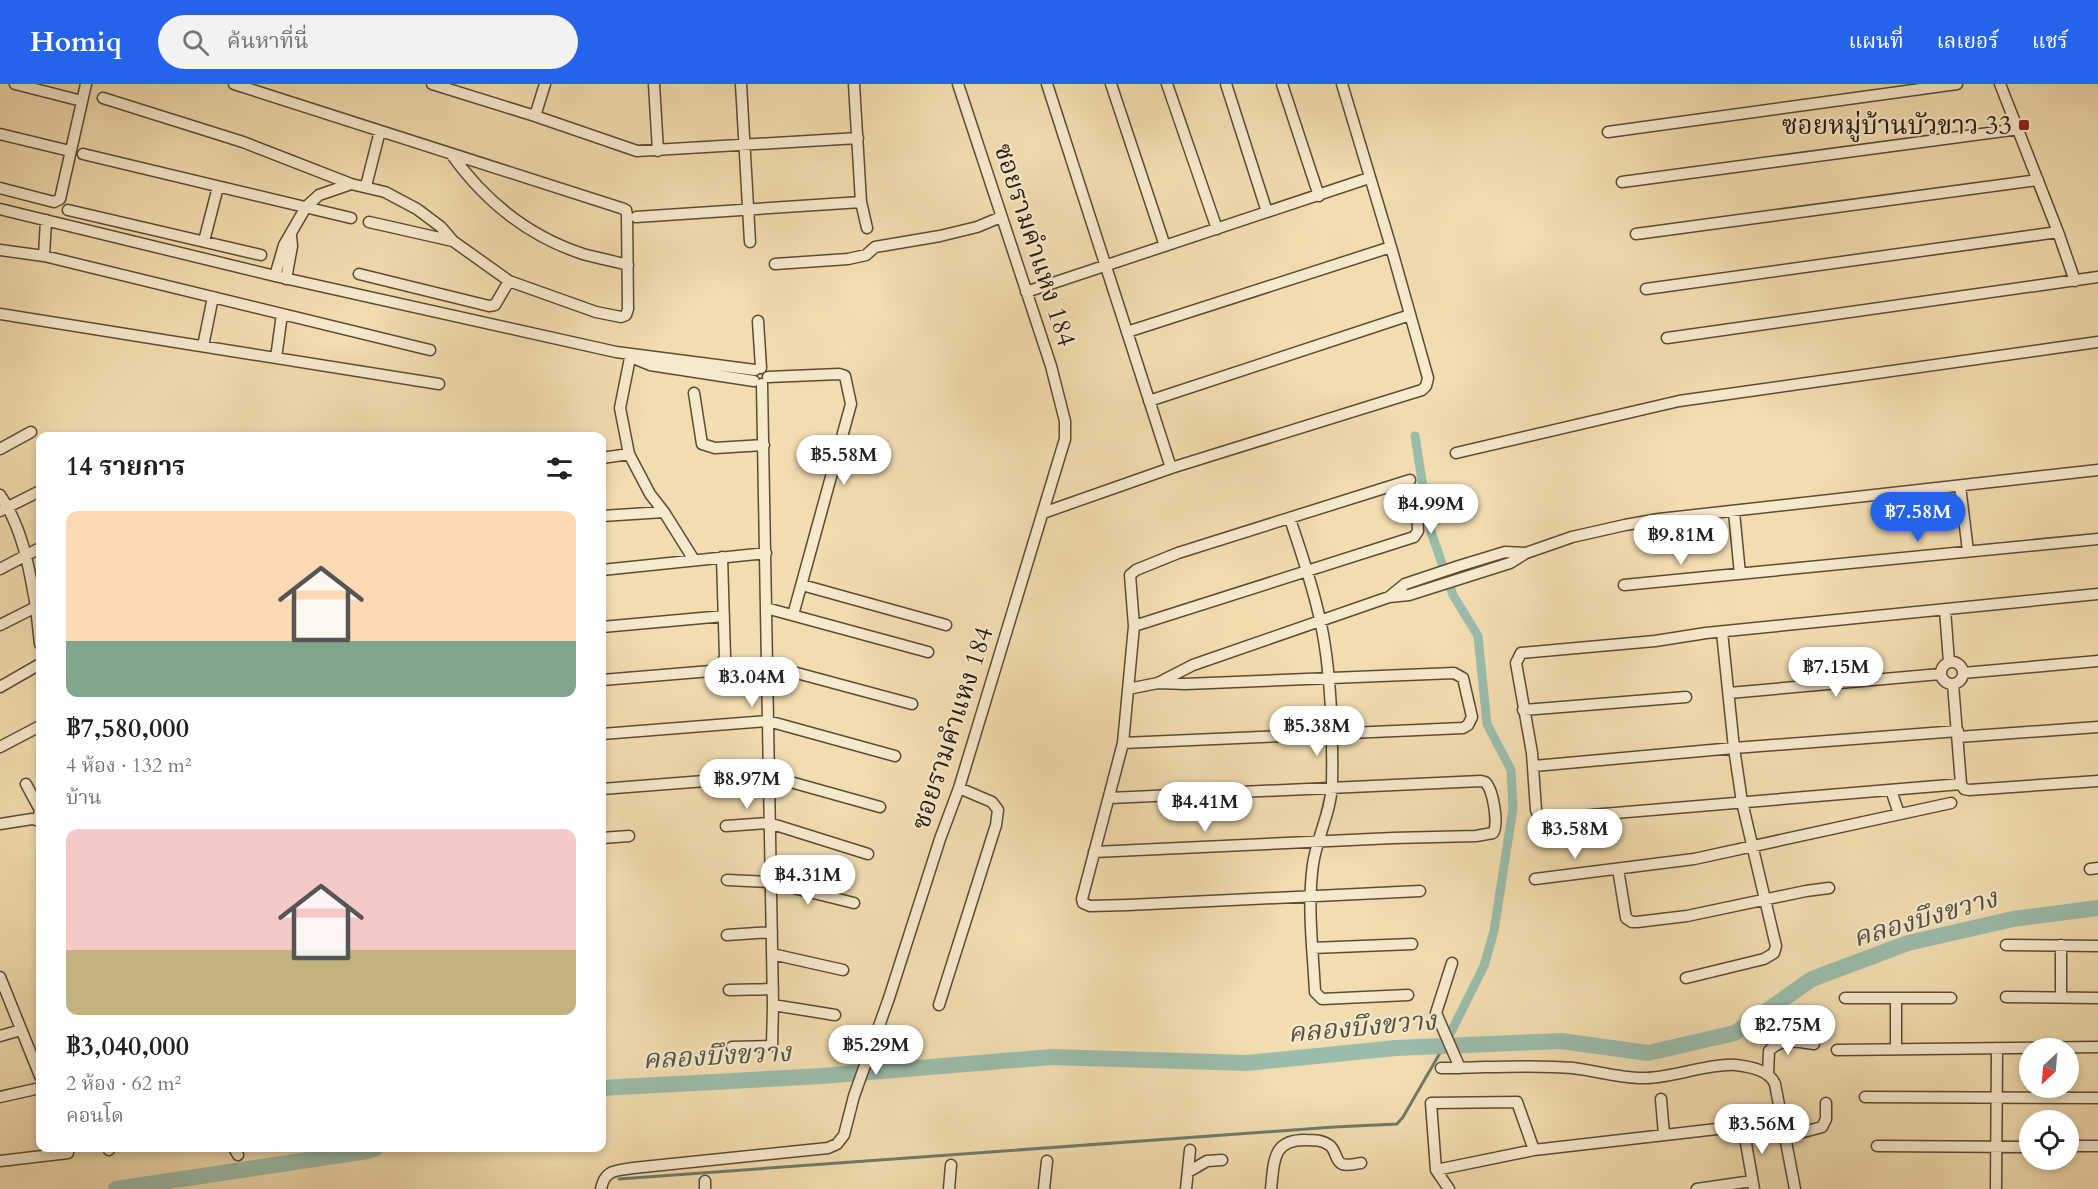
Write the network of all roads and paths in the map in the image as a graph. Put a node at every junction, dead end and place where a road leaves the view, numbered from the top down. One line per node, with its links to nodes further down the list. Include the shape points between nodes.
1 (15, 84): 20 (street)
2 (86, 84): 20 (street)
3 (234, 84): 23 (street)
4 (432, 84): 18 (street)
5 (545, 84): 21 (street)
6 (654, 84): 29 (street)
7 (741, 84): 27 (street)
8 (854, 84): 26 (street)
9 (958, 84): 47 (street, ซอยรามคำแหง 184)
10 (1047, 84): 65 (street)
11 (1111, 84): 58 (street)
12 (1167, 84): 52 (street)
13 (1226, 84): 45 (street)
14 (1282, 84): 39 (street)
15 (1342, 84): 32 (street)
16 (1957, 84): 24 (street)
17 (2000, 84): 22 (street)
18 (445, 86): 21 (street)
19 (103, 98): 35 (street, via 243,142)
20 (82, 100): 28 (street)
21 (535, 116): 29 (street, via 637,151)
22 (2019, 129): 33 (street); 34 (street)
23 (380, 131): 31 (street); 36 (street)
24 (1608, 132)
25 (0, 134): 28 (street)
26 (858, 138): 27 (street); 40 (street)
27 (744, 146): 29 (street); 44 (street)
28 (70, 151): 38 (street, via 57,202)
29 (658, 151)
30 (83, 154): 37 (street)
31 (452, 154): 64 (street, via 470,180 519,222 583,254); 64 (street, via 626,210)
32 (1369, 178): 39 (street); 59 (street)
33 (2038, 180): 53 (street); 54 (street)
34 (1622, 182)
35 (351, 184): 36 (street); 41 (street, via 319,195)
36 (366, 186): 55 (street, via 417,209)
37 (218, 187): 41 (street); 56 (street)
38 (0, 188)
39 (1319, 196): 45 (street)
40 (861, 201): 44 (street); 51 (street)
41 (306, 207): 48 (street); 67 (street, via 284,244)
42 (0, 209): 49 (street)
43 (68, 210): 56 (street)
44 (749, 210): 46 (street); 57 (street)
45 (1267, 212): 52 (street)
46 (636, 217)
47 (1001, 217): 63 (street, via 940,236 875,247 866,255 848,259); 72 (street, ซอยรามคำแหง 184)
48 (351, 218)
49 (46, 220): 62 (street); 67 (street)
50 (369, 222): 55 (street)
51 (867, 228)
52 (1217, 229): 58 (street)
53 (2058, 232): 69 (street); 71 (street)
54 (1636, 234)
55 (453, 241): 70 (street)
56 (204, 242): 61 (street)
57 (750, 242)
58 (1165, 246): 65 (street)
59 (1391, 247): 76 (street); 78 (street)
60 (0, 250): 62 (street)
61 (261, 255)
62 (44, 256): 73 (street)
63 (775, 264)
64 (628, 265): 70 (street, via 628,309 621,317)
65 (1106, 266): 72 (street); 78 (street)
66 (359, 274): 70 (street, via 489,306 499,301)
67 (280, 277): 83 (street)
68 (2098, 277): 69 (street)
69 (2075, 280): 79 (street)
70 (509, 281)
71 (1646, 289)
72 (1026, 292): 107 (street, ซอยรามคำแหง 184, via 1065,421 1065,439)
73 (213, 297): 75 (street); 81 (street)
74 (0, 314): 81 (street)
75 (282, 314): 82 (street); 84 (street)
76 (1410, 315): 90 (street); 97 (street, via 1428,378 1422,390)
77 (758, 321): 87 (street)
78 (1127, 332): 90 (street)
79 (1667, 338)
80 (2098, 342): 94 (street, via 1679,401)
81 (203, 346): 84 (street)
82 (430, 350)
83 (616, 352): 85 (street); 86 (street)
84 (276, 358): 88 (street)
85 (630, 358): 86 (street, via 650,365); 95 (street, via 620,408)
86 (696, 367): 87 (street)
87 (760, 376): 92 (street); 122 (street, via 839,374 845,376 851,404)
88 (439, 384)
89 (694, 393): 92 (street, via 702,444 716,448)
90 (1149, 401): 97 (street)
91 (31, 432): 93 (street)
92 (764, 445): 113 (street)
93 (0, 449)
94 (1456, 453)
95 (629, 454): 96 (street); 104 (street)
96 (606, 457)
97 (1171, 468): 107 (street)
98 (2098, 470): 100 (street)
99 (1410, 480): 109 (street)
100 (1960, 486): 106 (street); 112 (street)
101 (36, 493): 103 (street)
102 (0, 495): 103 (street)
103 (4, 509): 115 (street, via 20,534)
104 (664, 512): 108 (street); 117 (street)
105 (1417, 512): 120 (street, via 1418,531 1414,537)
106 (1734, 512): 114 (street, via 1625,525); 121 (street)
107 (1042, 513): 171 (street, ซอยรามคำแหง 184)
108 (606, 516)
109 (1290, 519): 120 (street); 135 (street, via 1136,570 1130,575)
110 (2098, 539): 112 (street)
111 (36, 550): 115 (street)
112 (1968, 551): 121 (street)
113 (766, 553): 116 (street); 128 (street)
114 (1526, 553): 126 (street, via 1510,563 1408,595); 126 (street, via 1505,552 1405,584)
115 (27, 555): 118 (street); 125 (street)
116 (722, 557): 117 (street); 131 (street)
117 (694, 560): 119 (street)
118 (0, 569)
119 (606, 570)
120 (1307, 571): 132 (street); 135 (street)
121 (1740, 574): 123 (street)
122 (802, 585): 130 (street); 134 (street)
123 (1624, 585)
124 (2098, 594): 129 (street)
125 (36, 597)
126 (1389, 597): 132 (street)
127 (36, 607): 133 (street)
128 (766, 608): 130 (street); 141 (street)
129 (1945, 610): 137 (street); 140 (street)
130 (793, 615): 138 (street)
131 (724, 616): 136 (street); 145 (street, via 725,657 721,666 711,671)
132 (1321, 621): 146 (street); 147 (street, via 1193,665)
133 (0, 625)
134 (946, 625)
135 (1134, 626): 150 (street)
136 (606, 627)
137 (1722, 632): 151 (street); 154 (street, via 1521,653 1516,663)
138 (928, 652)
139 (2098, 661): 143 (street)
140 (1949, 662): 143 (street, via 1959,664); 144 (street, via 1942,666)
141 (767, 665): 153 (street); 155 (street)
142 (36, 666): 149 (street)
143 (1963, 673): 148 (street, via 1960,681)
144 (1940, 674): 148 (street, via 1945,682); 151 (street)
145 (606, 680)
146 (1328, 680): 147 (street); 158 (street); 158 (street, via 1458,674 1463,678 1472,717 1463,728)
147 (1158, 683): 150 (street)
148 (1953, 684): 160 (street)
149 (0, 687)
150 (1128, 689): 161 (street)
151 (1729, 693): 163 (street)
152 (1686, 697): 154 (street)
153 (912, 704)
154 (1523, 710): 165 (street)
155 (768, 721): 159 (street); 164 (street); 166 (street)
156 (2098, 727): 160 (street)
157 (36, 728): 162 (street)
158 (1331, 733): 161 (street); 170 (street)
159 (606, 734)
160 (1958, 734): 163 (street); 169 (street)
161 (1123, 743): 174 (street)
162 (0, 747)
163 (1734, 748): 165 (street); 175 (street)
164 (895, 756)
165 (1534, 766): 175 (street, via 1536,810 1543,819)
166 (769, 776): 172 (street); 178 (street); 181 (street)
167 (2098, 781): 169 (street, via 1969,790)
168 (26, 784): 176 (street)
169 (1961, 784): 173 (street)
170 (1332, 787): 174 (street); 186 (street); 186 (street, via 1485,782 1490,787 1496,829 1490,835)
171 (959, 788): 221 (street, via 992,802 998,810); 260 (street, ซอยรามคำแหง 184, via 844,1135 837,1144 610,1172)
172 (606, 789)
173 (1891, 790): 175 (street); 179 (street)
174 (1110, 798): 188 (street)
175 (1742, 802): 187 (street)
176 (36, 803)
177 (1951, 803): 179 (street)
178 (880, 807)
179 (1899, 814): 187 (street)
180 (36, 820): 182 (street)
181 (769, 823): 183 (street); 189 (street); 193 (street)
182 (0, 824)
183 (726, 826)
184 (629, 837): 185 (street)
185 (606, 838)
186 (1317, 843): 188 (street); 196 (street)
187 (1752, 847): 190 (street); 197 (street)
188 (1094, 852): 196 (street, via 1082,893 1086,905)
189 (868, 854)
190 (1618, 869): 191 (street); 197 (street, via 1626,918 1632,922 1688,916)
191 (1535, 879)
192 (727, 880): 193 (street)
193 (770, 882): 198 (street); 199 (street)
194 (1829, 888): 197 (street)
195 (1420, 891): 196 (street)
196 (1310, 897): 205 (street)
197 (1765, 900): 210 (street, via 1776,946 1771,956)
198 (854, 903)
199 (772, 932): 200 (street); 206 (street)
200 (727, 935)
201 (1412, 944): 205 (street)
202 (2006, 945): 203 (street)
203 (2061, 945): 204 (street); 215 (street)
204 (2098, 946)
205 (1312, 948): 213 (street, via 1315,992 1319,997)
206 (772, 954): 208 (street); 211 (street)
207 (1452, 963): 232 (street, via 1436,1014)
208 (843, 970)
209 (0, 977): 223 (street)
210 (1686, 978)
211 (772, 989): 212 (street); 220 (street)
212 (729, 990)
213 (1408, 995)
214 (2006, 997): 215 (street)
215 (2061, 997): 219 (street)
216 (1845, 998): 217 (street)
217 (1896, 998): 218 (street); 229 (street)
218 (1951, 998)
219 (2098, 998)
220 (773, 1005): 222 (street); 226 (street, via 772,1046)
221 (939, 1005)
222 (835, 1015)
223 (21, 1030): 224 (street); 231 (street)
224 (0, 1036)
225 (1814, 1044): 234 (street, via 1776,1044 1769,1051)
226 (732, 1047)
227 (2098, 1047): 228 (street)
228 (1997, 1048): 229 (street); 238 (street)
229 (1896, 1049): 230 (street)
230 (1837, 1050)
231 (36, 1066)
232 (1460, 1067): 233 (street); 234 (street, via 1558,1067 1643,1078 1734,1065)
233 (1441, 1068)
234 (1768, 1074): 243 (street, via 1775,1084)
235 (36, 1089): 236 (street)
236 (0, 1097)
237 (1865, 1097): 238 (street)
238 (1996, 1098): 239 (street); 247 (street)
239 (2098, 1098)
240 (1661, 1099): 242 (street)
241 (1826, 1103): 243 (street, via 1822,1127)
242 (1664, 1135): 250 (street); 259 (street, via 1743,1126)
243 (1785, 1137): 267 (street)
244 (1877, 1146): 247 (street)
245 (2079, 1146): 246 (street)
246 (2098, 1146)
247 (1996, 1147): 248 (street); 268 (street)
248 (2019, 1147)
249 (1190, 1150): 258 (street)
250 (1534, 1150): 257 (street); 257 (street, via 1517,1102 1431,1103)
251 (68, 1152): 253 (street)
252 (1222, 1160): 258 (street, via 1207,1161)
253 (0, 1161)
254 (1047, 1161): 262 (street)
255 (1361, 1163): 264 (street, via 1342,1164 1333,1148 1319,1140 1285,1143 1274,1160)
256 (951, 1165): 261 (street)
257 (1436, 1170): 265 (street)
258 (1188, 1172): 263 (street)
259 (1753, 1185): 266 (street)
260 (601, 1189)
261 (949, 1189)
262 (1044, 1189)
263 (1186, 1189)
264 (1271, 1189)
265 (1449, 1189)
266 (1697, 1189)
267 (1795, 1189)
268 (1996, 1189)

